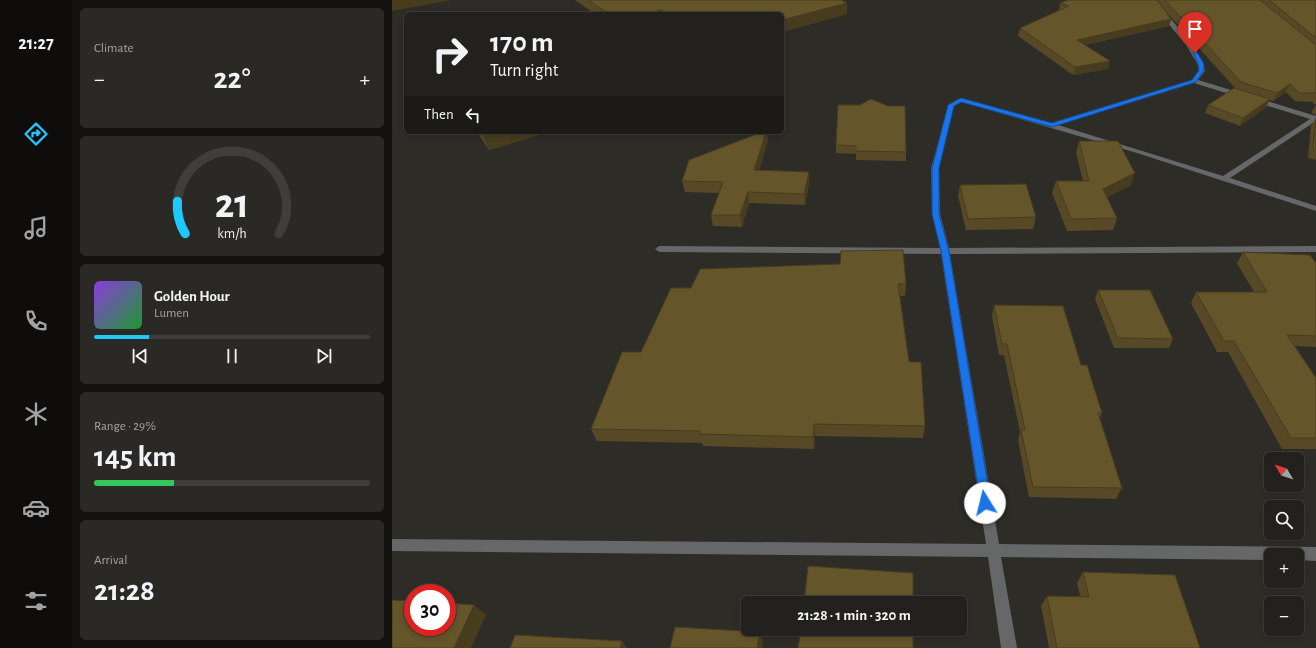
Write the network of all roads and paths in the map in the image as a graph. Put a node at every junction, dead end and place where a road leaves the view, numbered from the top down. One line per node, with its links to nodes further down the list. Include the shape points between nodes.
1 (1151, 0): 2 (street, via 1195,53 1201,64 1202,70)
2 (1194, 81): 3 (street); 4 (street)
3 (1316, 118): 5 (street)
4 (1052, 125): 5 (street); 9 (street, via 961,100 951,105 935,168 936,214)
5 (1224, 178): 6 (street)
6 (1316, 209)
7 (659, 249): 9 (street)
8 (1316, 249): 9 (street)
9 (945, 251): 11 (street)
10 (392, 544): 11 (street)
11 (993, 551): 12 (street); 13 (street)
12 (1316, 554)
13 (1009, 648)

